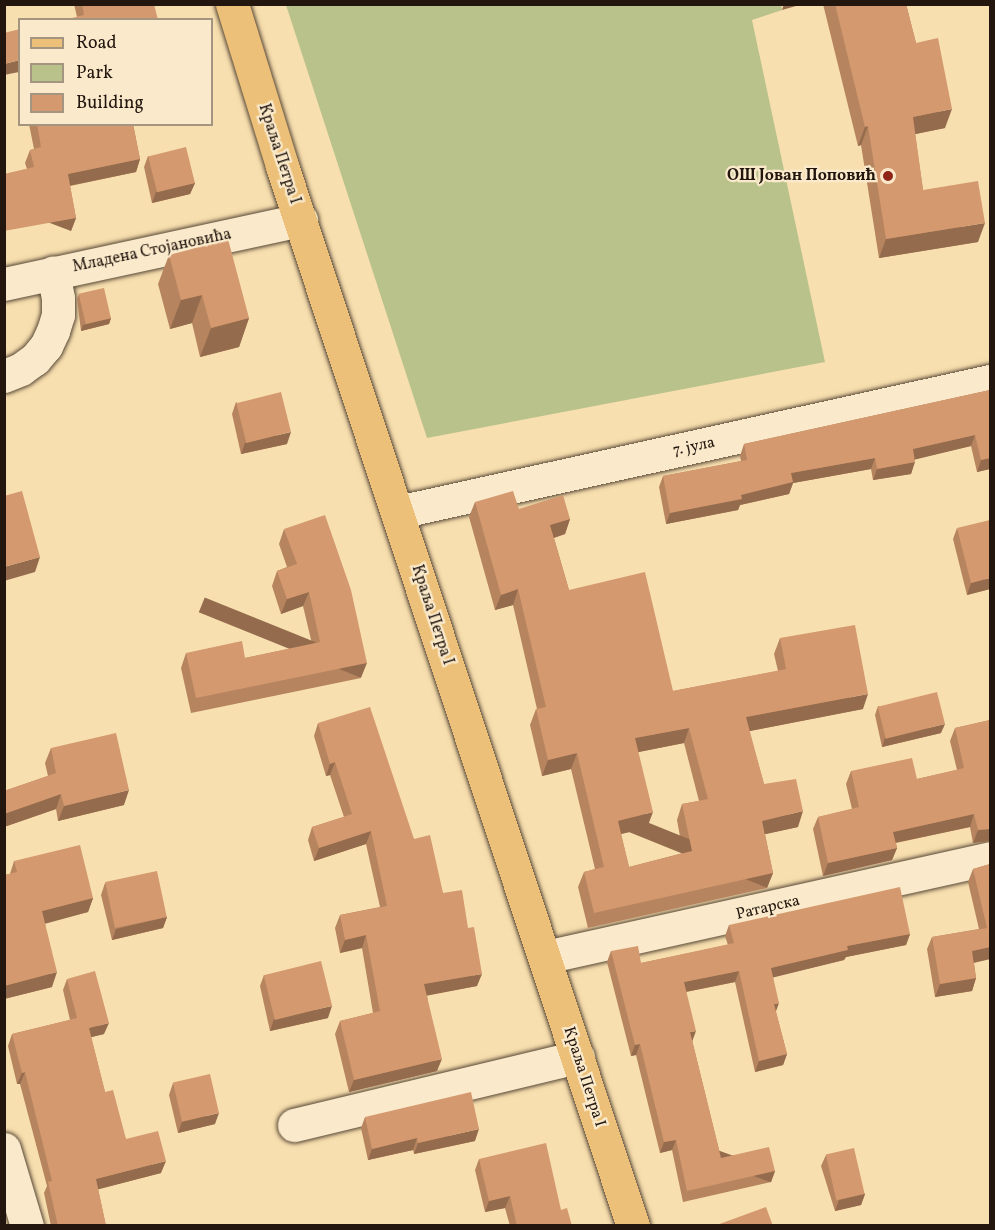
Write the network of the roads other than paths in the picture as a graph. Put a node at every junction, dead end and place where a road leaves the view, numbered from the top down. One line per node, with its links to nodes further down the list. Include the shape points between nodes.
1 (232, 4): 2 (main road, Краља Петра I)
2 (301, 220): 3 (street, Младена Стојановића); 7 (main road, Краља Петра I)
3 (53, 272): 4 (street, Младена Стојановића); 5 (street, via 58,315 53,331 35,359)
4 (4, 284)
5 (4, 376)
6 (990, 381): 7 (street, 7. јула)
7 (398, 512): 9 (main road, Краља Петра I)
8 (990, 858): 9 (street, Ратарска)
9 (545, 957): 10 (main road, Краља Петра I)
10 (578, 1058): 11 (street); 14 (main road, Краља Петра I)
11 (294, 1125)
12 (4, 1149): 13 (street)
13 (27, 1226)
14 (633, 1226)

